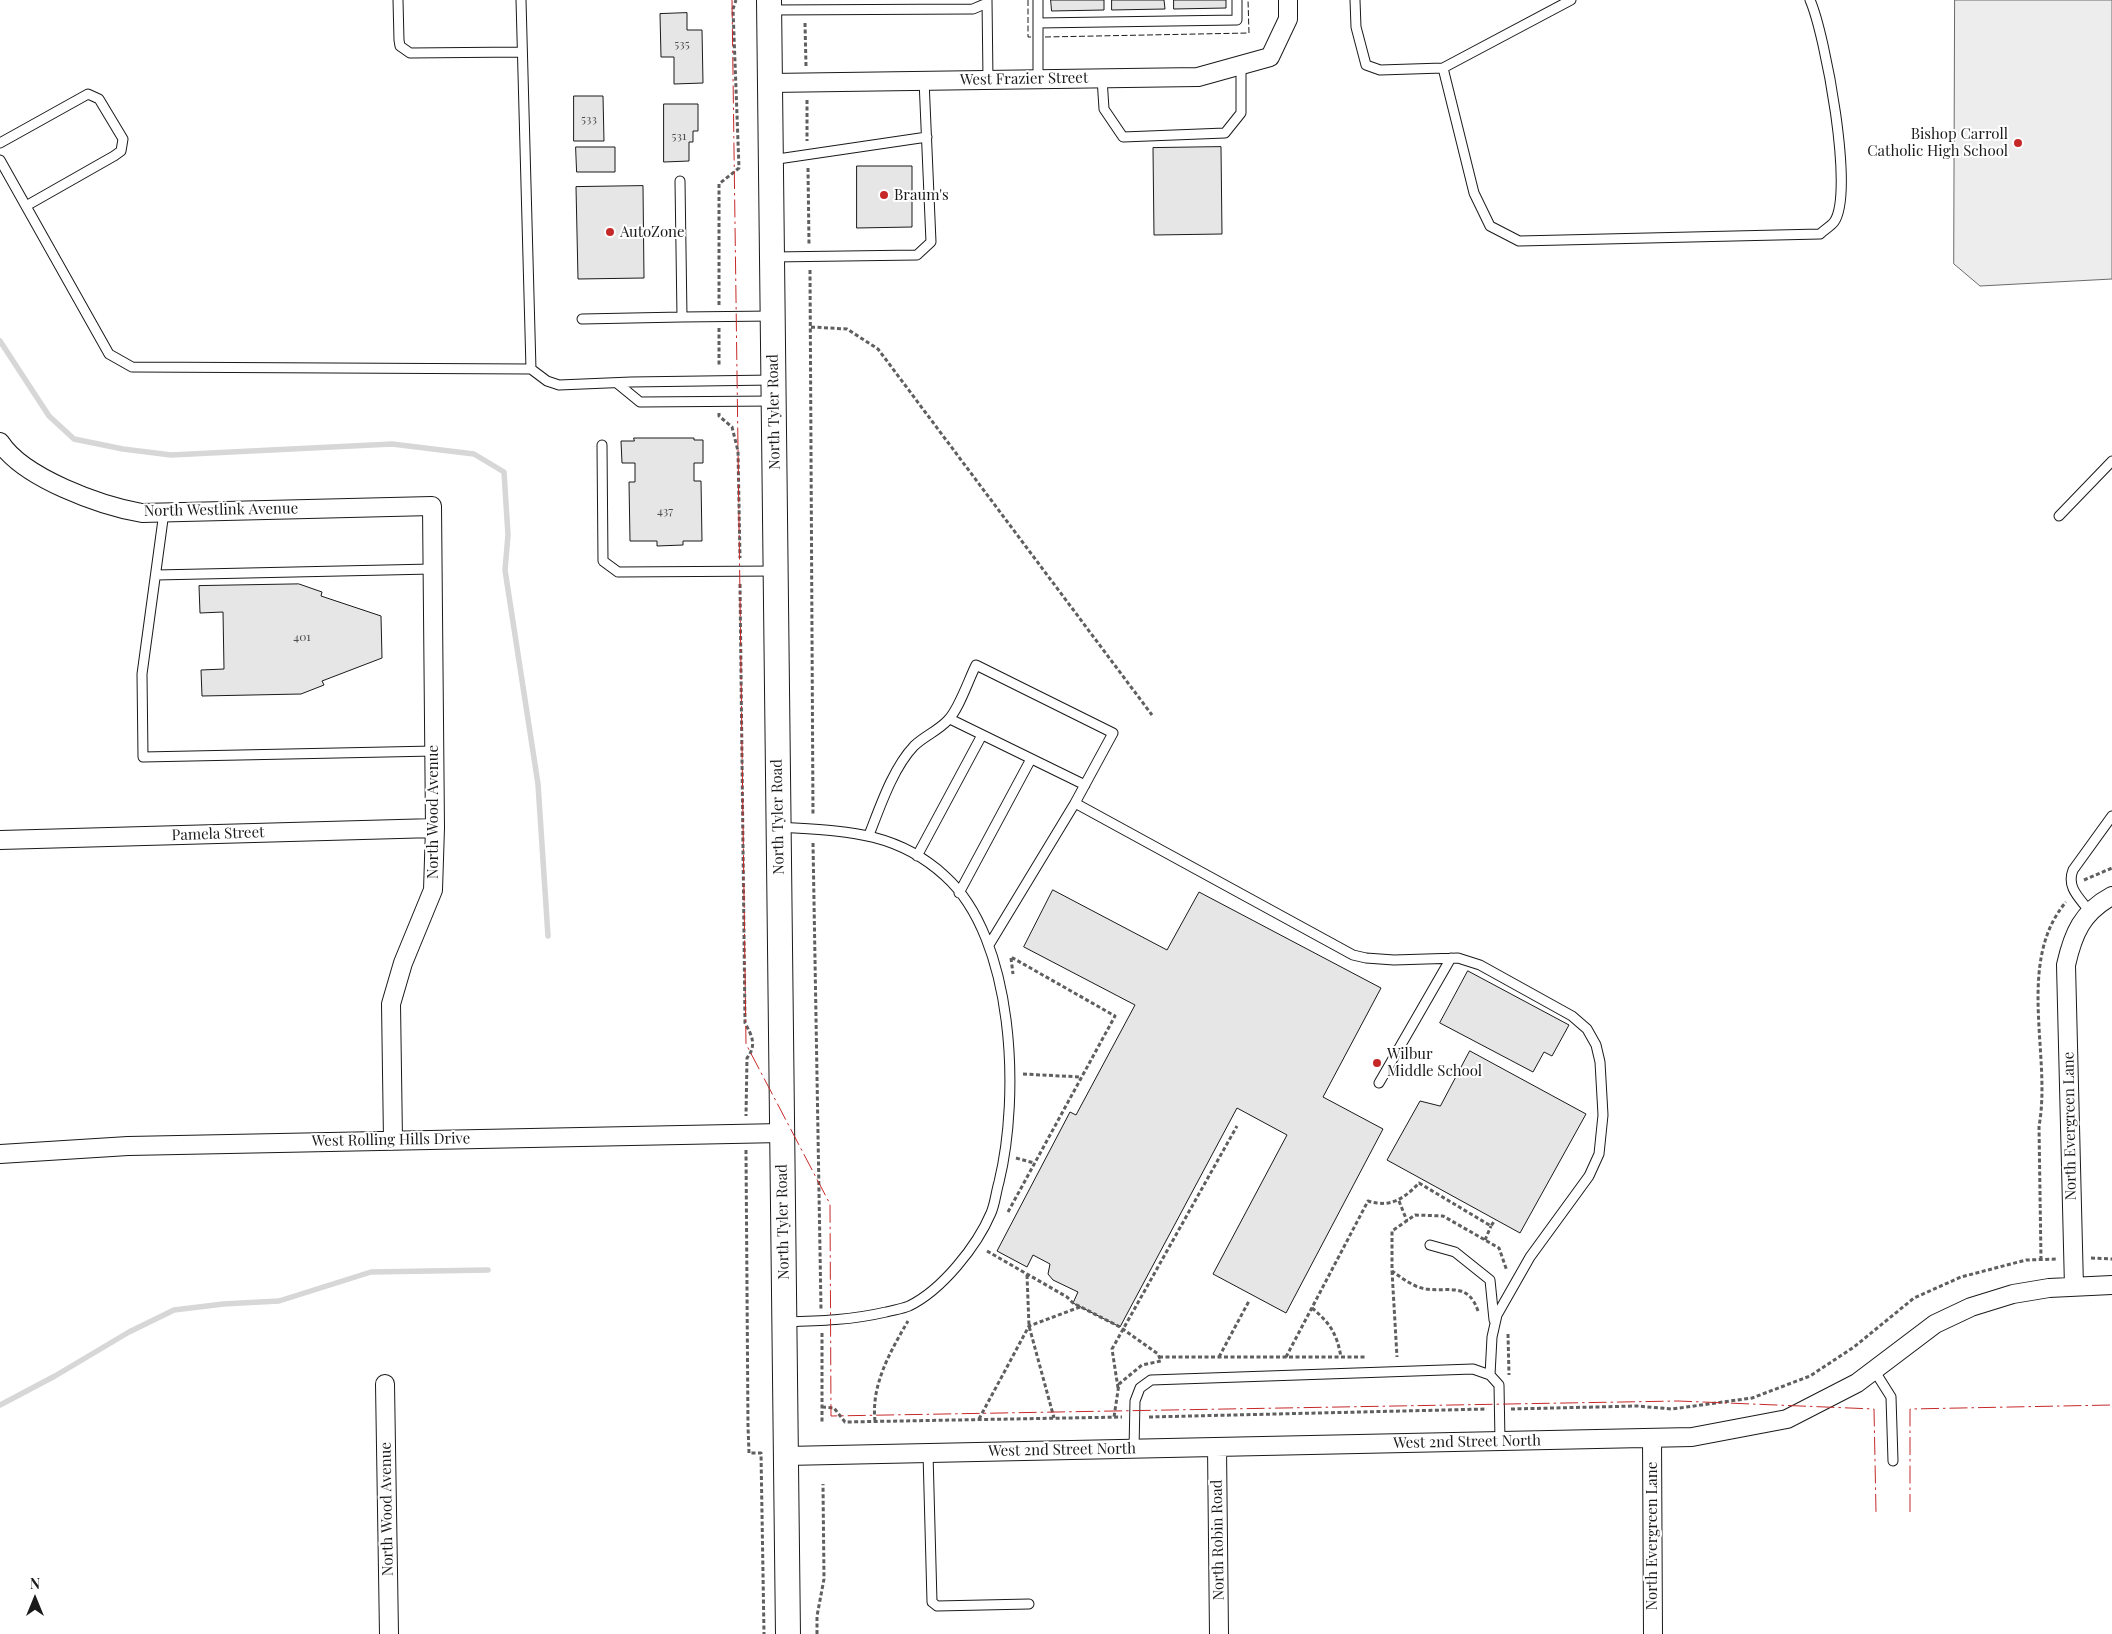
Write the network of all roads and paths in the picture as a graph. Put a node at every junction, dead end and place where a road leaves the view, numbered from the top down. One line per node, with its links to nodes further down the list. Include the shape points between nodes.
1 (398, 0): 14 (lane, via 399,40 404,50 410,53)
2 (521, 0): 14 (lane)
3 (736, 0): 34 (path, via 733,8 739,168 719,184)
4 (1038, 0): 13 (lane)
5 (1237, 0): 13 (lane, via 1237,20)
6 (1288, 0): 15 (street, West Frazier Street, via 1288,19 1270,56)
7 (1355, 0): 16 (lane, via 1356,27 1366,65 1380,70)
8 (1571, 0): 16 (lane)
9 (1810, 0): 16 (lane, via 1825,56 1838,136 1842,192 1835,221 1820,234 1519,241 1490,226 1474,193)
10 (987, 1): 12 (lane, via 973,9); 20 (lane)
11 (769, 5): 12 (lane); 22 (main road, North Tyler Road)
12 (805, 10): 21 (path)
13 (1038, 23): 18 (lane)
14 (522, 52): 37 (lane)
15 (1241, 64): 17 (street, West Frazier Street, via 1198,77); 17 (lane, via 1241,112 1225,134 1123,137 1104,109)
16 (1443, 68)
17 (1102, 78): 18 (street, West Frazier Street)
18 (1038, 79): 20 (street, West Frazier Street)
19 (924, 80): 20 (street, West Frazier Street); 21 (street, West Frazier Street); 23 (lane)
20 (988, 80)
21 (806, 82): 22 (street, West Frazier Street); 25 (path)
22 (770, 83): 27 (main road, North Tyler Road)
23 (927, 137): 25 (lane); 30 (lane, via 931,242 918,255)
24 (0, 143): 29 (lane, via 88,94 99,98 123,139 121,151 114,156)
25 (808, 154): 27 (lane); 30 (path)
26 (0, 160): 29 (lane)
27 (771, 160): 31 (main road, North Tyler Road)
28 (680, 180): 33 (lane)
29 (26, 206): 37 (lane, via 109,354 132,367)
30 (810, 257): 31 (lane); 36 (path)
31 (772, 258): 32 (main road, North Tyler Road)
32 (773, 316): 34 (lane); 40 (main road, North Tyler Road)
33 (682, 317): 34 (lane); 35 (lane)
34 (719, 317): 38 (path)
35 (582, 318)
36 (811, 326): 52 (path, via 847,329 878,349); 62 (path)
37 (531, 369): 39 (lane, via 559,385)
38 (719, 381): 39 (lane); 40 (lane)
39 (618, 384): 41 (lane, via 640,402)
40 (774, 391): 41 (lane); 50 (main road, North Tyler Road)
41 (719, 402): 49 (path, via 719,416 732,427 738,451)
42 (0, 442): 46 (street, North Westlink Avenue, via 41,478 119,509)
43 (602, 445): 49 (lane, via 603,561 618,572)
44 (2112, 461): 47 (lane)
45 (432, 506): 46 (street, North Westlink Avenue); 48 (street, North Wood Avenue)
46 (164, 512): 51 (lane)
47 (2059, 516)
48 (432, 569): 51 (lane); 55 (street, North Wood Avenue)
49 (740, 571): 50 (lane); 76 (path, via 745,1023 753,1038 752,1052 747,1058)
50 (776, 571): 60 (main road, North Tyler Road)
51 (156, 576): 55 (lane, via 142,674 143,757)
52 (1152, 715)
53 (950, 719): 54 (lane); 57 (lane, via 976,666 1113,734); 63 (lane, via 915,745 904,760 883,799)
54 (982, 735): 56 (lane); 65 (lane)
55 (434, 751): 61 (street, North Wood Avenue)
56 (1031, 759): 57 (lane); 66 (lane)
57 (1085, 785): 58 (lane)
58 (1075, 803): 69 (lane); 70 (lane, via 1353,955 1394,960)
59 (2110, 818): 68 (lane, via 2070,878 2070,885)
60 (778, 827): 62 (lane); 75 (main road, North Tyler Road)
61 (435, 828): 64 (street, Pamela Street); 77 (street, North Wood Avenue, via 433,890 403,963 391,1004)
62 (813, 829): 63 (lane); 97 (path)
63 (869, 835): 65 (lane)
64 (0, 840)
65 (917, 856): 66 (lane, via 945,876)
66 (959, 893): 69 (lane, via 976,914)
67 (2112, 896): 68 (street, North Evergreen Lane)
68 (2090, 912): 91 (street, North Evergreen Lane, via 2074,935 2066,965)
69 (989, 945): 97 (lane, via 1000,990 1009,1056 1009,1120 992,1212 967,1255 930,1292 908,1306 854,1319)
70 (1451, 958): 73 (lane); 92 (lane, via 1480,965 1572,1016 1596,1045 1600,1062 1603,1115 1599,1154 1589,1176 1530,1257)
71 (1023, 1074): 72 (path)
72 (1082, 1077)
73 (1379, 1083)
74 (1237, 1126): 101 (path)
75 (782, 1133): 76 (street, West Rolling Hills Drive); 98 (main road, North Tyler Road)
76 (746, 1134): 77 (street, West Rolling Hills Drive); 132 (path, via 748,1426 749,1453 760,1453)
77 (393, 1140): 78 (street, West Rolling Hills Drive, via 128,1146)
78 (0, 1154)
79 (1013, 1157): 80 (path)
80 (1034, 1163)
81 (1399, 1201): 83 (path); 84 (path, via 1419,1183); 95 (path, via 1379,1204 1368,1201)
82 (1495, 1220): 84 (path)
83 (1407, 1221): 85 (path, via 1415,1215 1442,1216); 88 (path, via 1392,1231)
84 (1491, 1226): 85 (path)
85 (1485, 1240): 92 (path, via 1499,1248 1507,1272)
86 (1430, 1245): 100 (lane, via 1455,1252 1490,1280)
87 (987, 1250): 89 (path)
88 (1392, 1270): 96 (path, via 1426,1289 1467,1292); 109 (path)
89 (1027, 1274): 94 (path); 99 (path)
90 (2112, 1285): 91 (street, West 2nd Street North)
91 (2074, 1287): 111 (street, West 2nd Street North, via 2013,1294 1971,1307 1935,1324)
92 (1508, 1295): 100 (lane)
93 (1249, 1301): 104 (path)
94 (1081, 1306): 99 (path); 101 (path)
95 (1312, 1308): 105 (path); 106 (path, via 1332,1327)
96 (1480, 1318)
97 (822, 1321): 98 (lane); 121 (path)
98 (784, 1322): 127 (main road, North Tyler Road)
99 (1029, 1326): 119 (path); 120 (path)
100 (1495, 1326): 112 (lane)
101 (1123, 1329): 103 (path); 115 (path, via 1112,1349)
102 (1508, 1333): 113 (path)
103 (1159, 1357): 104 (path); 115 (path, via 1160,1361 1142,1365 1131,1373)
104 (1219, 1357): 105 (path)
105 (1286, 1357): 106 (path)
106 (1341, 1357): 107 (path)
107 (1369, 1357)
108 (1388, 1357): 109 (path)
109 (1397, 1357): 110 (path)
110 (1407, 1357)
111 (1874, 1370): 122 (street, West 2nd Street North, via 1836,1395 1787,1419 1692,1438); 128 (lane, via 1891,1397)
112 (1490, 1376): 123 (lane, via 1499,1385); 125 (lane, via 1473,1369 1151,1380 1140,1388 1134,1401)
113 (1509, 1380)
114 (385, 1384): 131 (street, North Wood Avenue)
115 (1118, 1388): 118 (path)
116 (1510, 1399): 117 (path)
117 (1510, 1409)
118 (1114, 1417)
119 (1054, 1418)
120 (979, 1419)
121 (822, 1424)
122 (1652, 1438): 123 (street, West 2nd Street North); 136 (street, North Evergreen Lane)
123 (1500, 1441): 124 (street, West 2nd Street North)
124 (1217, 1447): 125 (street, West 2nd Street North); 135 (street, North Robin Road)
125 (1134, 1449): 126 (street, West 2nd Street North)
126 (928, 1453): 127 (street, West 2nd Street North); 130 (lane, via 932,1602 937,1606)
127 (786, 1456): 133 (main road, North Tyler Road)
128 (1893, 1461)
129 (823, 1484): 134 (path, via 824,1579)
130 (1029, 1604)
131 (389, 1634)
132 (764, 1634)
133 (788, 1634)
134 (817, 1634)
135 (1220, 1634)
136 (1653, 1634)

